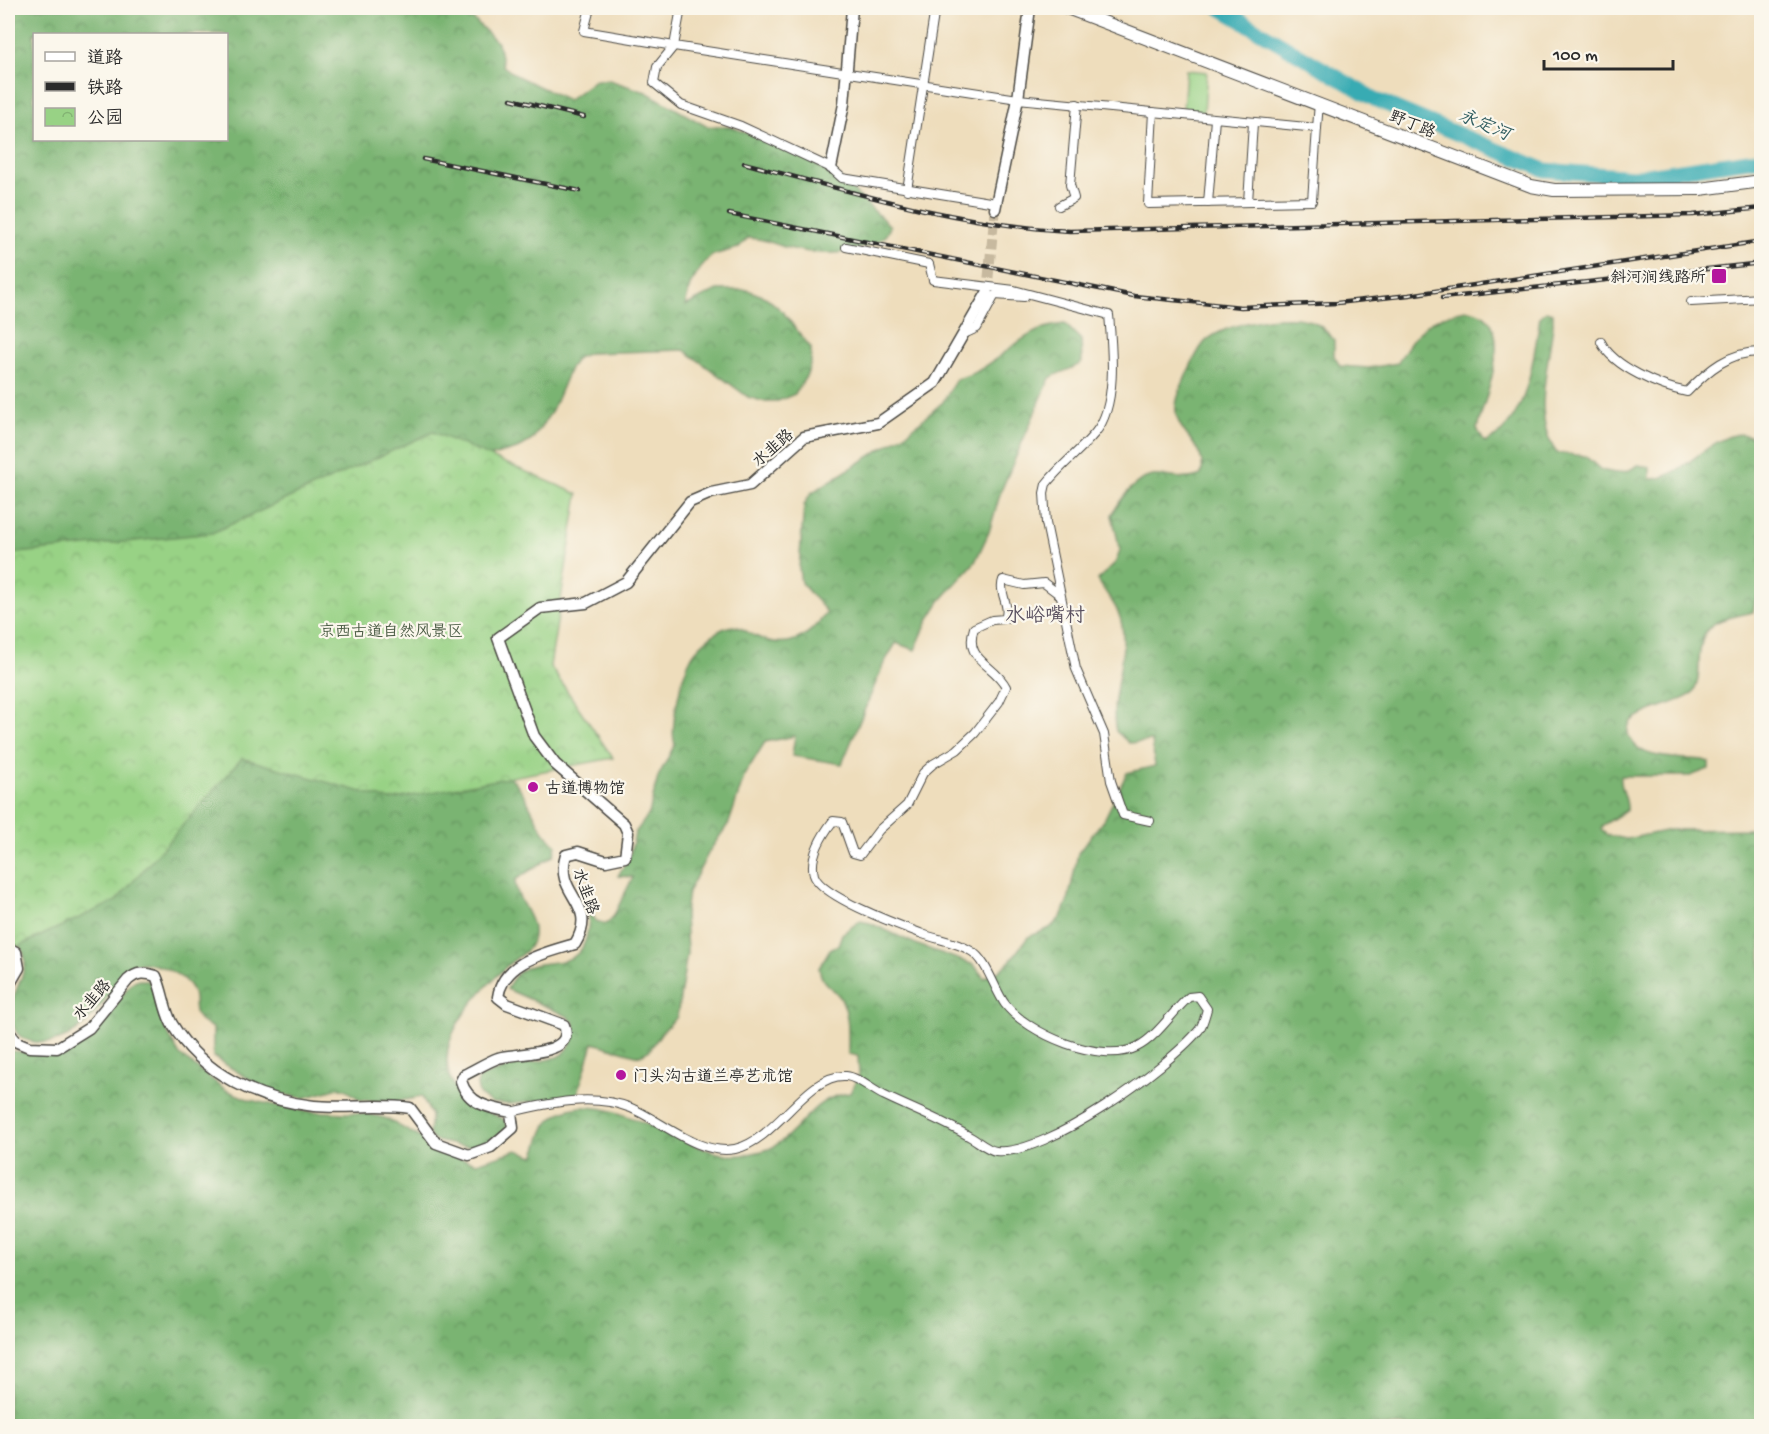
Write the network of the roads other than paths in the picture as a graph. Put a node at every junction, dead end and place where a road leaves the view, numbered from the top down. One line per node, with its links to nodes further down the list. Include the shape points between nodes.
1 (590, 8): 7 (street, via 584,31)
2 (681, 8): 7 (street)
3 (852, 8): 8 (street)
4 (935, 8): 9 (street)
5 (1030, 8): 10 (street)
6 (1067, 8): 11 (main road, 野丁路)
7 (674, 46): 8 (street); 17 (street, via 657,67 654,83 681,105 741,126)
8 (847, 71): 9 (street); 17 (street)
9 (925, 83): 10 (street); 19 (street)
10 (1018, 99): 12 (street); 22 (street)
11 (1319, 102): 16 (street); 18 (main road, 野丁路, via 1510,180 1543,188 1700,189)
12 (1077, 104): 13 (street); 23 (street, via 1070,185 1074,198)
13 (1153, 112): 14 (street); 21 (street, via 1148,204)
14 (1215, 119): 15 (street); 21 (street)
15 (1253, 123): 16 (street); 20 (street)
16 (1317, 128): 20 (street, via 1312,201)
17 (831, 168): 19 (street, via 842,178)
18 (1761, 181)
19 (907, 190): 22 (street)
20 (1248, 202): 21 (street)
21 (1208, 203)
22 (995, 206)
23 (1059, 206)
24 (846, 247): 26 (street, via 929,264 933,280)
25 (987, 293): 29 (street, 水韭路)
26 (1036, 296): 29 (street, via 995,295 977,328); 32 (street, via 1109,315 1114,364 1104,420 1046,484 1046,523)
27 (1761, 298): 28 (street)
28 (1691, 302)
29 (964, 334): 37 (street, 水韭路, via 935,383 878,423 804,437 750,485 690,502 626,582 586,603 540,608 498,638 534,736 555,764 624,824 628,833 625,857 606,861 578,852 566,855 562,867 582,913 584,925 580,935 575,944 518,966 500,984 498,996 507,1004 564,1025 567,1033 565,1041 556,1047 498,1058 464,1075 461,1081 470,1097 484,1107)
30 (1601, 342): 31 (street, via 1623,364 1668,388 1687,392 1709,370 1726,360 1747,352)
31 (1761, 352)
32 (1060, 596): 33 (street, via 1076,669 1104,734 1123,815); 37 (street, via 1044,583 1024,585 1003,580 1008,612 1005,619 974,628 971,637 980,662 1000,675 1006,687 999,702 957,750 922,773 907,805 879,830 860,855 853,853 842,822 833,821 821,836 814,876 820,885 848,902 974,952 1008,1007 1058,1040 1088,1051 1109,1053 1137,1047 1189,997 1198,996 1207,1009 1201,1028 1165,1062 1076,1124 1013,1151 994,1151 936,1117 848,1076 826,1078 768,1132 736,1149 716,1149 630,1108 594,1101 550,1102)
33 (1150, 821)
34 (8, 948): 35 (street, via 16,951 19,968)
35 (8, 987)
36 (8, 1030): 37 (street, 水韭路, via 17,1042 29,1047 57,1048 89,1028 128,980 146,972 156,976 171,1023 188,1044 223,1077 249,1090 316,1106 387,1104 410,1108 436,1143 469,1155 506,1137 513,1128)
37 (510, 1112)

